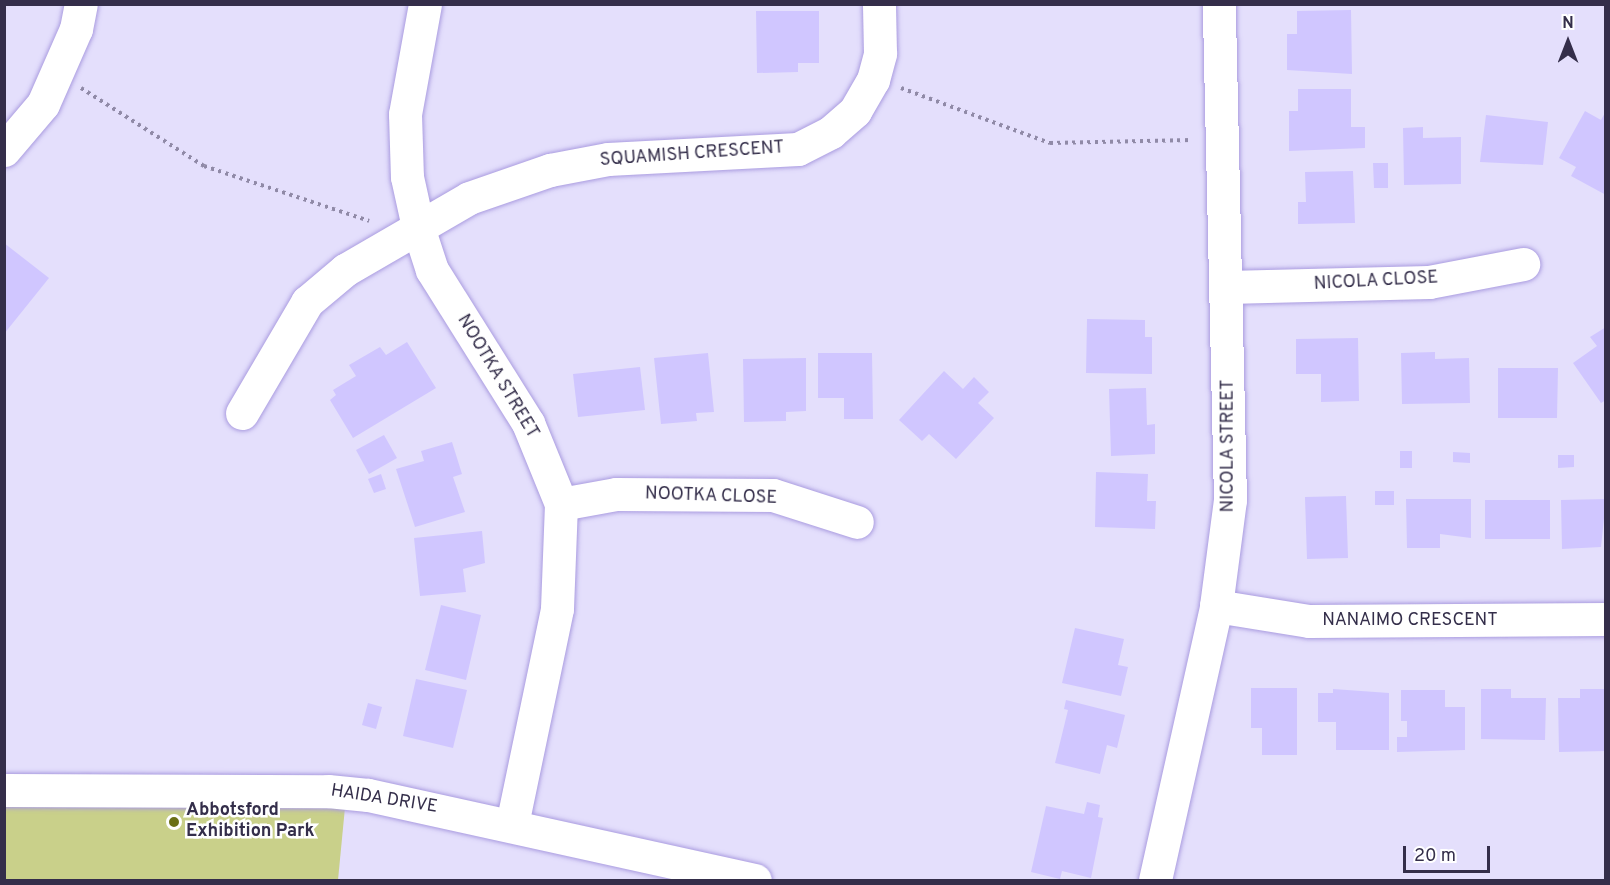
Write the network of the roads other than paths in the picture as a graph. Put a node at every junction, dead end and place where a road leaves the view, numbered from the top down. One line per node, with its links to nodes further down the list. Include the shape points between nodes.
1 (81, 4): 5 (street, via 76,29 44,104)
2 (425, 4): 6 (street, NOOTKA STREET, via 405,114 407,177)
3 (879, 4): 6 (street, SQUAMISH CRESCENT, via 880,53 873,80 855,111 831,132 798,148 637,156 550,170 468,198)
4 (1220, 4): 8 (street, NICOLA STREET)
5 (4, 150)
6 (418, 227): 9 (street, SQUAMISH CRESCENT, via 345,270 307,302); 10 (street, NOOTKA STREET, via 432,270 528,423)
7 (1523, 264): 8 (street, NICOLA CLOSE, via 1429,282)
8 (1227, 287): 12 (street, NICOLA STREET, via 1230,500)
9 (242, 413)
10 (561, 504): 11 (street, NOOTKA CLOSE, via 616,494 773,495); 15 (street, NOOTKA STREET, via 557,609)
11 (857, 522)
12 (1216, 606): 13 (street, NANAIMO CRESCENT, via 1310,621); 17 (street, NICOLA STREET)
13 (1605, 620)
14 (4, 790): 15 (street, HAIDA DRIVE, via 328,791)
15 (512, 824): 16 (street, HAIDA DRIVE)
16 (755, 880)
17 (1155, 880)

